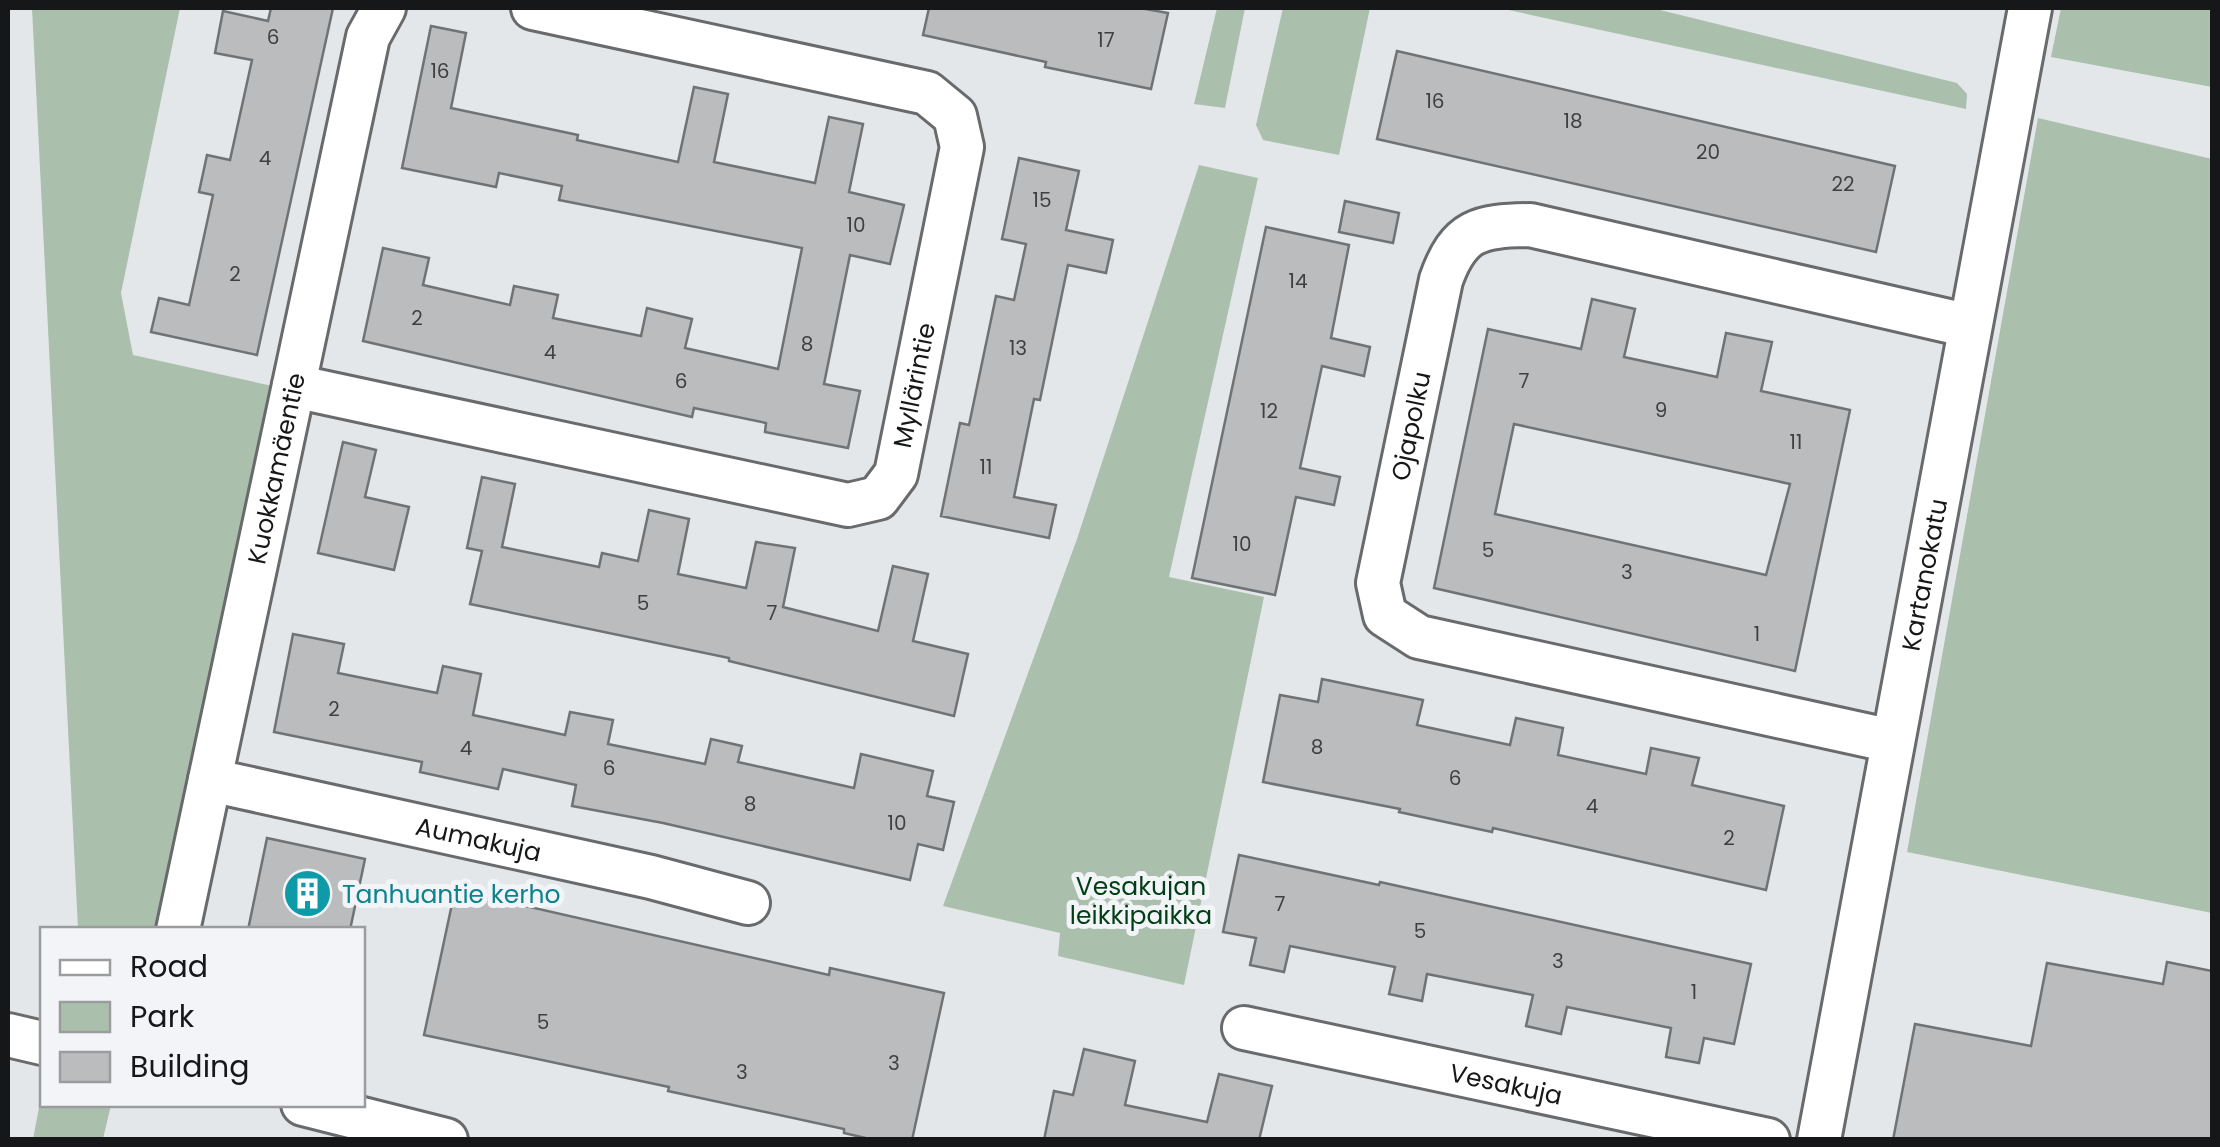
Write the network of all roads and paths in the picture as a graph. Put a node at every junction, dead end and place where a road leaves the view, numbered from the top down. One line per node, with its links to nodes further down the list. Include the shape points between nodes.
1 (384, 8): 5 (street, Kuokkamäentie, via 368,38)
2 (533, 8): 5 (street, Myllärintie, via 927,93 955,116 962,146 896,474 878,498 848,505)
3 (2030, 8): 4 (street, Kartanokatu)
4 (1970, 326): 6 (street, Kartanokatu); 6 (street, Ojapolku, via 1530,224 1470,232 1450,254 1442,280 1378,583 1385,616 1420,637)
5 (294, 386): 7 (street, Kuokkamäentie)
6 (1892, 741): 16 (street, Kartanokatu)
7 (210, 780): 8 (street, Aumakuja); 9 (street, Kuokkamäentie)
8 (748, 903)
9 (179, 927)
10 (1244, 1028): 15 (street, Vesakuja)
11 (8, 1035): 12 (street)
12 (40, 1043)
13 (322, 1119): 14 (street)
14 (446, 1140)
15 (1768, 1140)
16 (1819, 1140)

